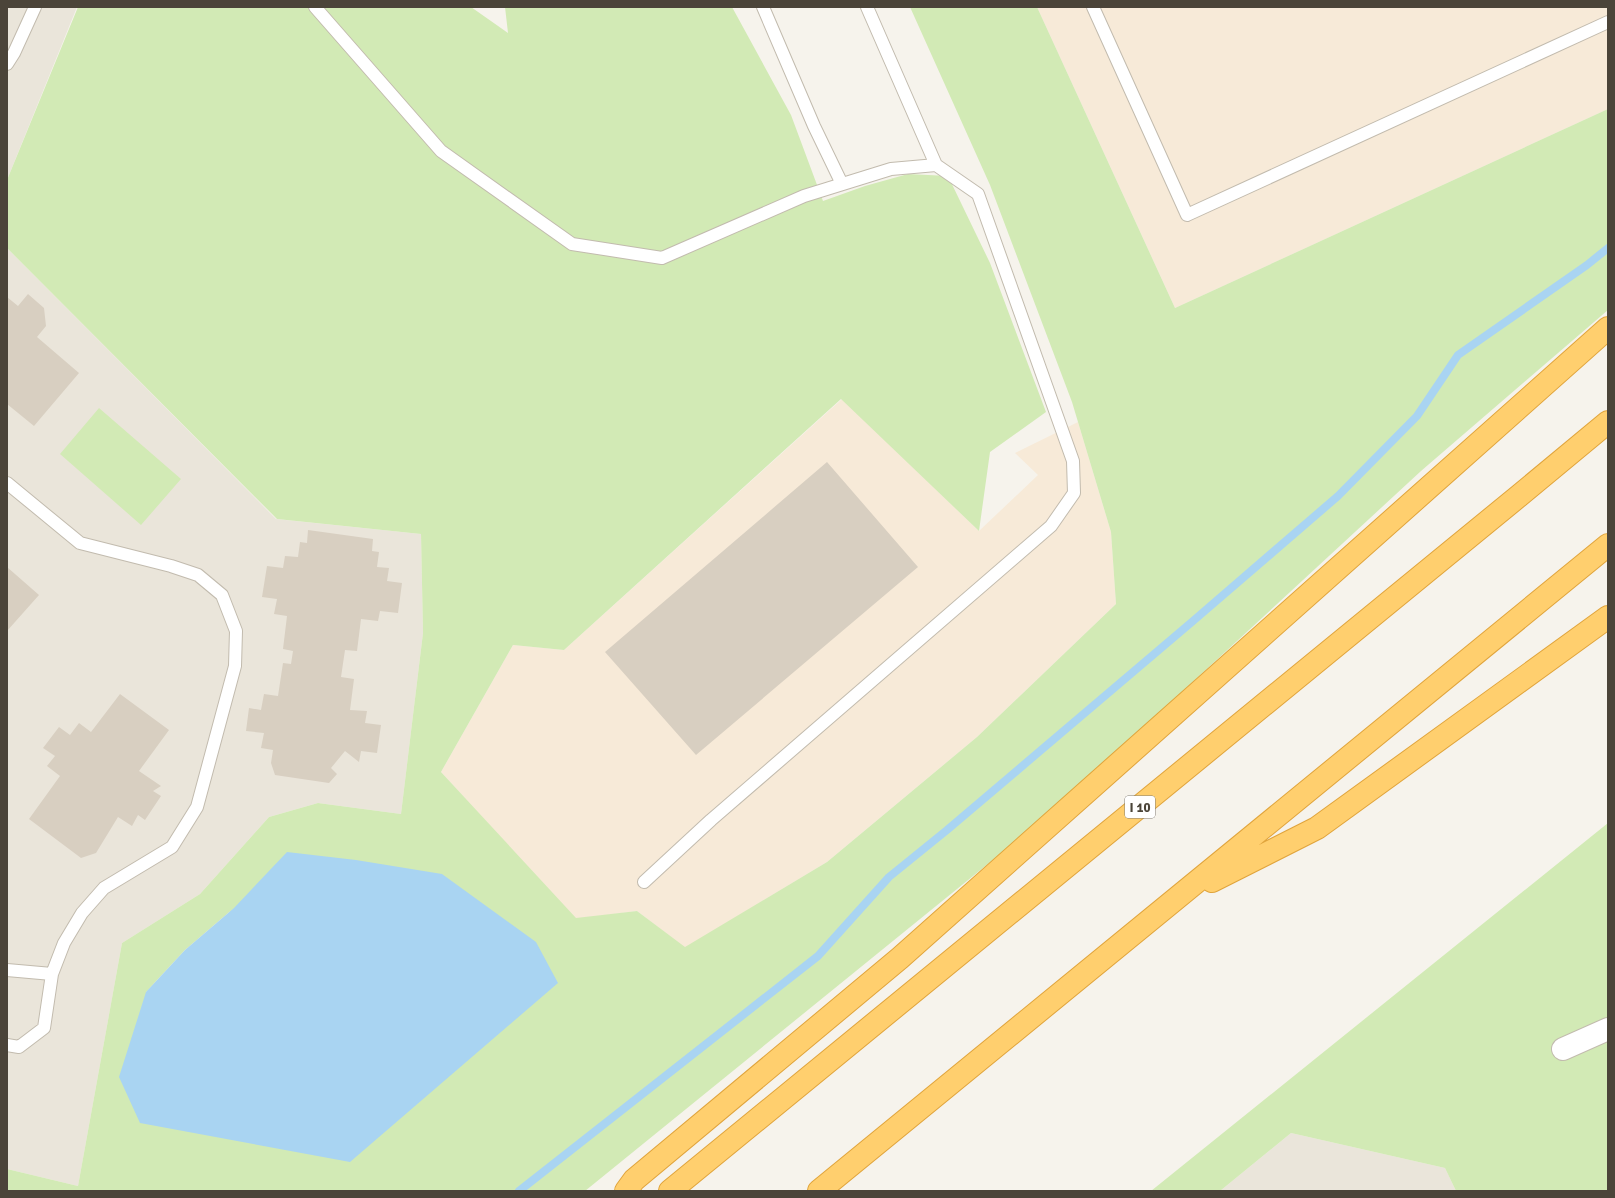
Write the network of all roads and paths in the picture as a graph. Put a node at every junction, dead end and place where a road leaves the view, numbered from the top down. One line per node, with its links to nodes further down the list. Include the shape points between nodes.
1 (35, 7): 7 (lane)
2 (315, 7): 10 (lane, via 441,151 572,244 662,258 804,196)
3 (763, 7): 10 (lane)
4 (867, 7): 9 (lane)
5 (1093, 7): 6 (lane, via 1187,215)
6 (1608, 22)
7 (11, 46): 8 (lane)
8 (7, 64)
9 (936, 165): 10 (lane, via 891,169); 16 (lane, via 978,194 1073,461 1074,493 1051,526 711,820)
10 (842, 184)
11 (1608, 328): 23 (highway, via 900,958 634,1180)
12 (1608, 422): 24 (highway, I 10)
13 (7, 483): 19 (lane, via 80,544 198,575 222,595 236,631 235,666 197,807 172,847 104,888 82,913 64,942)
14 (1608, 544): 17 (highway)
15 (1608, 617): 17 (highway, via 1317,828)
16 (644, 882)
17 (1175, 900): 25 (highway)
18 (7, 970): 19 (lane)
19 (52, 974): 21 (lane, via 44,1028 19,1047)
20 (1608, 1029): 22 (street)
21 (7, 1045)
22 (1563, 1049)
23 (626, 1191)
24 (670, 1191)
25 (819, 1191)

